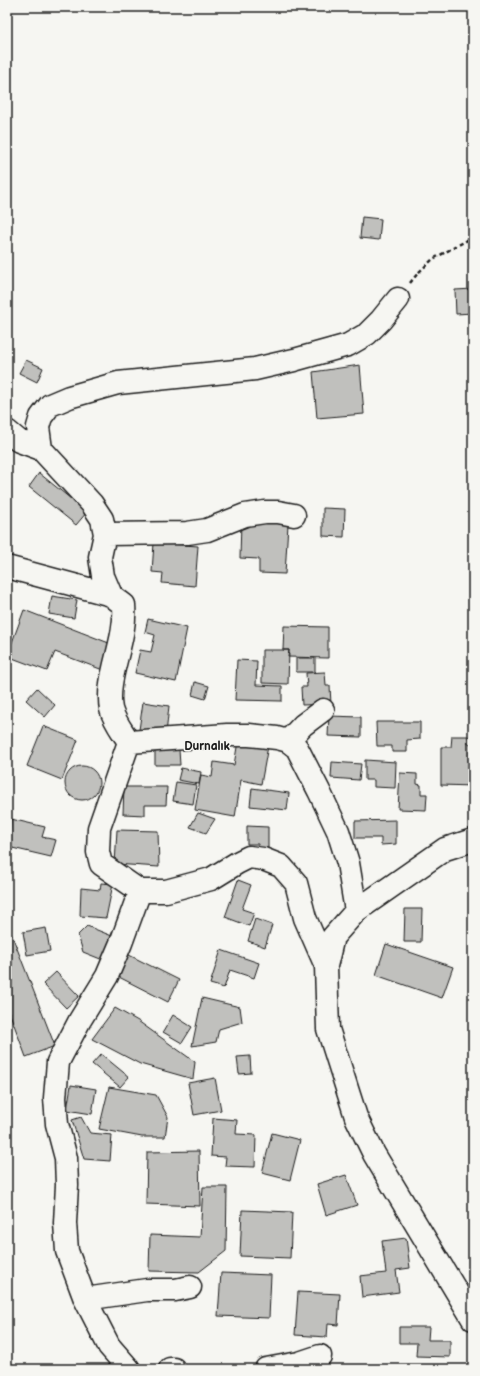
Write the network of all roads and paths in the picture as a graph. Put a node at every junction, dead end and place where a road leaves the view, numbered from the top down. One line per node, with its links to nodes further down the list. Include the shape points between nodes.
1 (473, 237): 2 (path, via 433,259 418,273)
2 (398, 300): 4 (street, via 367,334 348,345 255,369 118,383 69,397 50,406 41,418 38,427)
3 (7, 431): 4 (street, via 19,441)
4 (41, 449): 6 (street, via 92,504 102,519)
5 (294, 515): 6 (street, via 265,512 244,515 207,530 187,533)
6 (105, 534): 8 (street, via 100,557 103,576)
7 (7, 566): 8 (street)
8 (111, 595): 11 (street, via 124,605 125,618 111,688 111,710)
9 (323, 710): 10 (street, via 303,725)
10 (288, 741): 11 (street, via 242,735); 14 (street, via 297,748 338,831 348,863)
11 (129, 742): 13 (street, via 99,828 98,852 101,864)
12 (473, 840): 14 (street, via 445,849)
13 (140, 891): 15 (street, via 166,891 211,879 248,857 263,859 281,866 296,883 305,918); 17 (street, via 107,976 58,1062 55,1098 57,1124 66,1158 67,1251)
14 (356, 911): 15 (street, via 333,937)
15 (326, 966): 18 (street, via 328,1029 356,1117 374,1154)
16 (190, 1287): 17 (street)
17 (85, 1298): 20 (street, via 109,1346)
18 (473, 1319)
19 (320, 1356): 23 (street)
20 (129, 1369)
21 (170, 1369): 22 (street)
22 (174, 1369)
23 (266, 1369)

